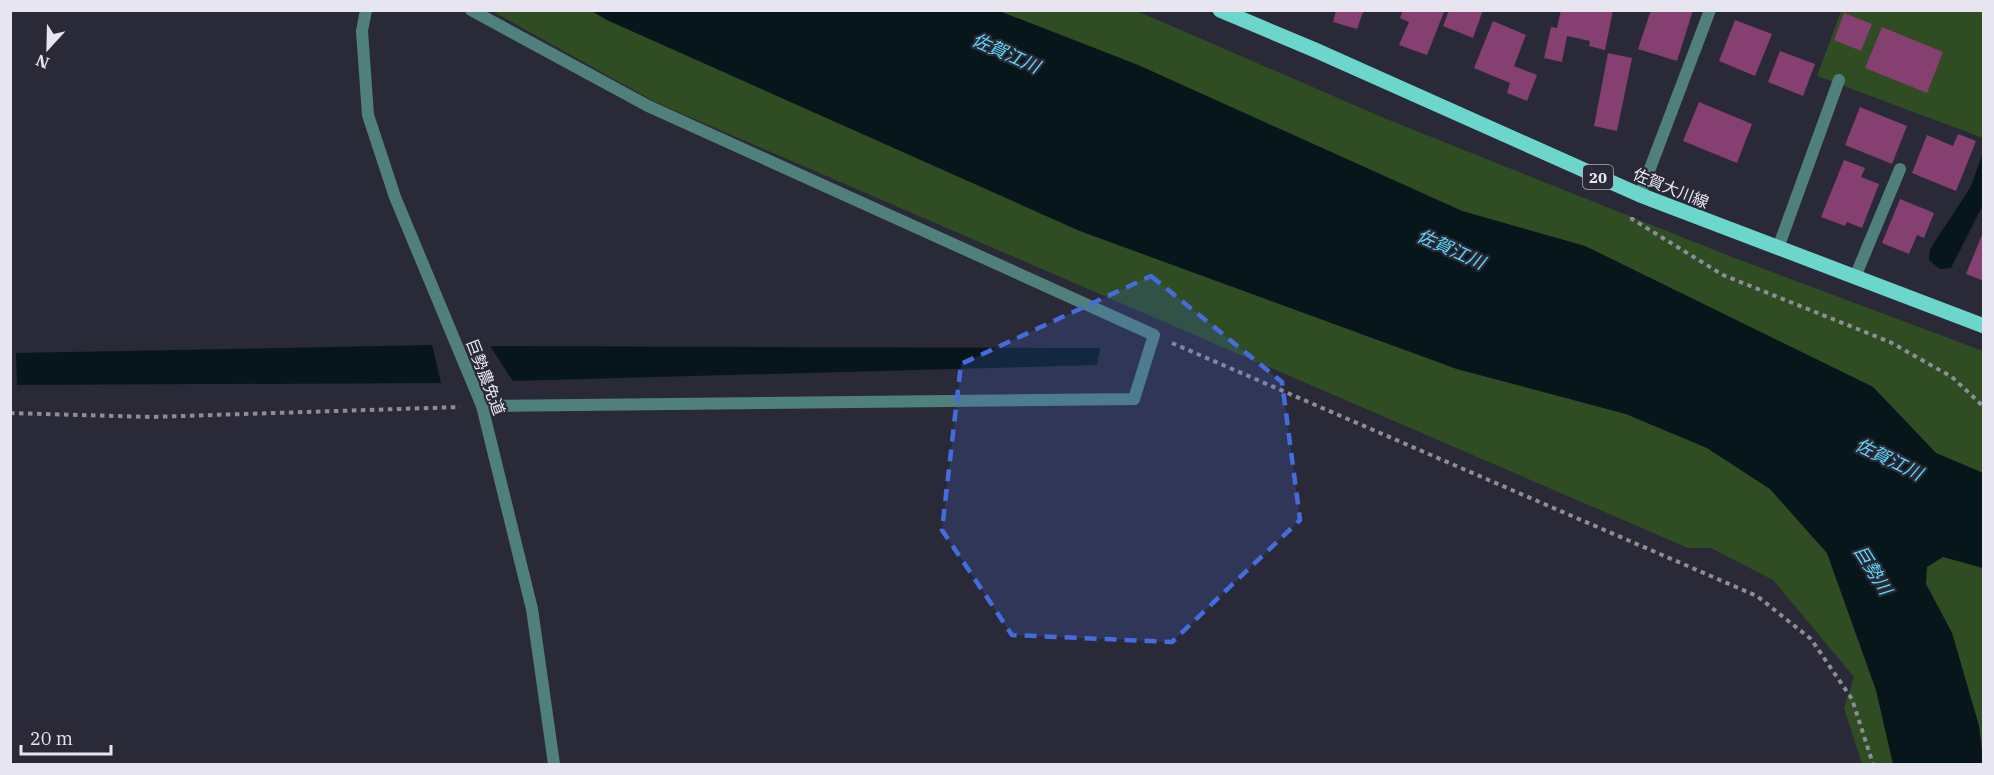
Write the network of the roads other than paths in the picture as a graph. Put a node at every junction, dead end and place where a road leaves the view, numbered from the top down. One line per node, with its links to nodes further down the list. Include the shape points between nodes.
1 (366, 10): 11 (street, 巨勢農免道, via 362,31 368,115 395,197)
2 (471, 10): 11 (street, via 648,106 1154,335 1134,399)
3 (1220, 10): 7 (main road, 佐賀大川線 / 20)
4 (1710, 10): 7 (street)
5 (1839, 80): 8 (street)
6 (1900, 169): 9 (street)
7 (1640, 195): 8 (main road, 佐賀大川線 / 20)
8 (1778, 248): 9 (main road, 佐賀大川線 / 20)
9 (1855, 277): 10 (main road, 佐賀大川線 / 20)
10 (1983, 326)
11 (482, 406): 12 (street, 巨勢農免道, via 532,609)
12 (554, 765)

